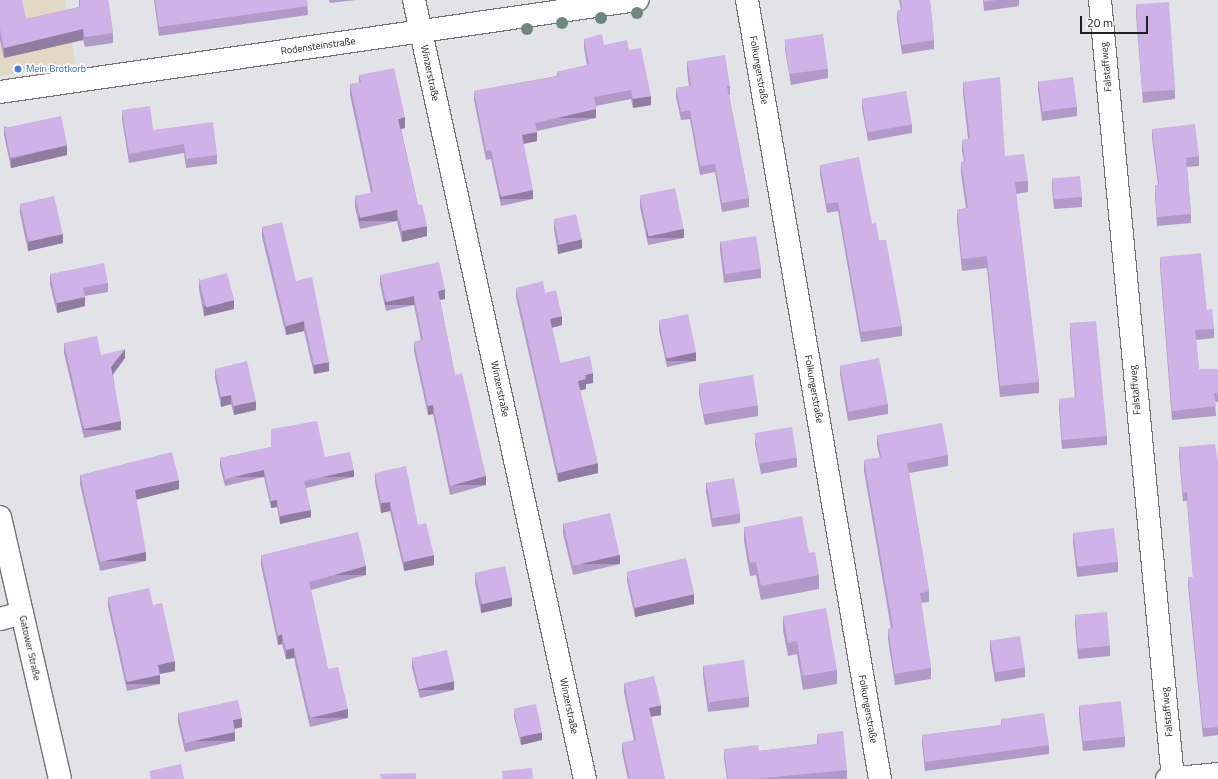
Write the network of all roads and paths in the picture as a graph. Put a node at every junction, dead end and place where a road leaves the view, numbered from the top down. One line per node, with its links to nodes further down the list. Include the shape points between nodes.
1 (414, 0): 5 (street, Winzerstraße)
2 (637, 0): 5 (street, Rodensteinstraße)
3 (747, 0): 13 (street, Folkungerstraße)
4 (1100, 0): 14 (street, Falstaffweg)
5 (421, 32): 6 (street, Rodensteinstraße); 12 (street, Winzerstraße)
6 (0, 92)
7 (0, 517): 8 (street, Gatower Straße)
8 (22, 613): 9 (street); 11 (street, Gatower Straße)
9 (0, 618)
10 (1218, 774): 14 (street)
11 (60, 779)
12 (585, 779)
13 (880, 779)
14 (1171, 779)

